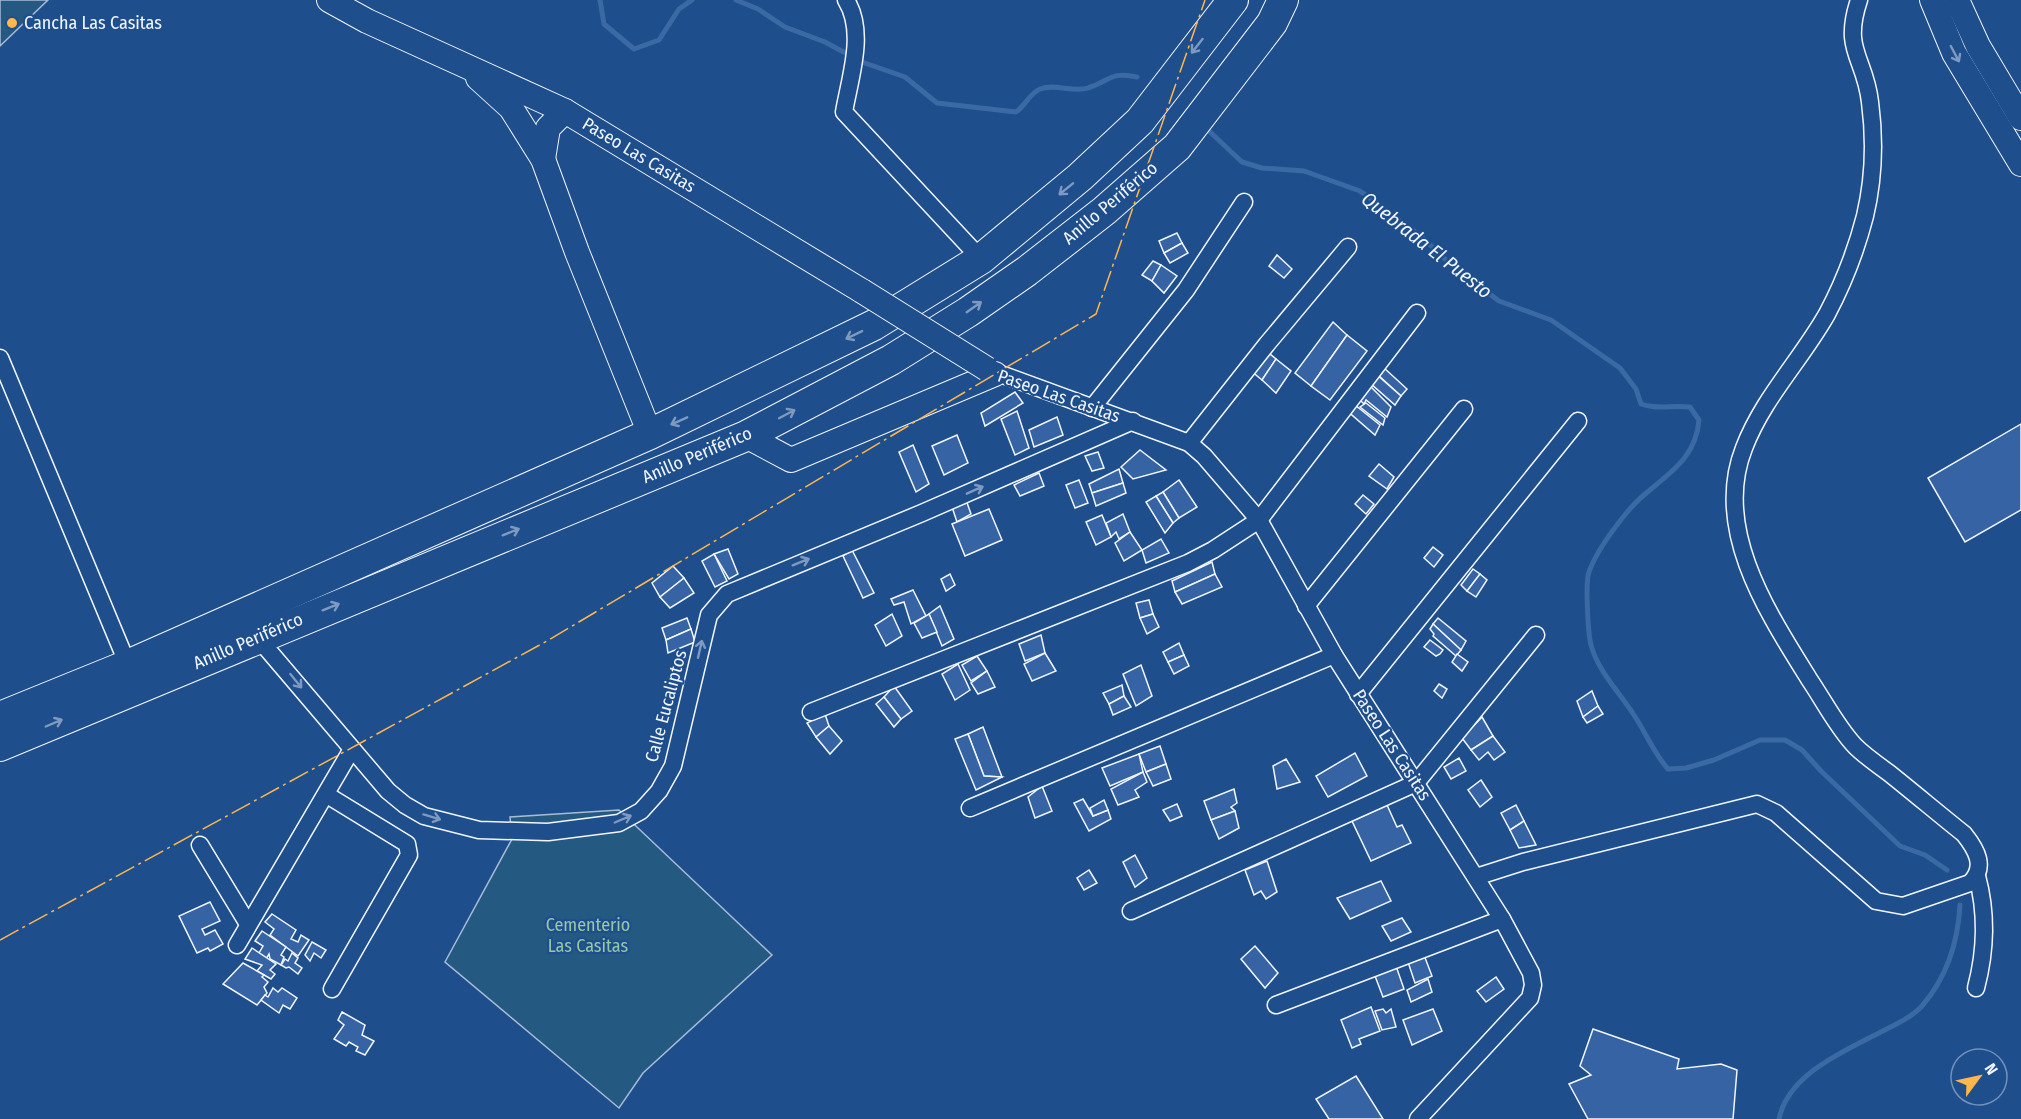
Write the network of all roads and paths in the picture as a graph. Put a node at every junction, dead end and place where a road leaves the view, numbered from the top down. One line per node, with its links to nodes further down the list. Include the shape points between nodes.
1 (329, 0): 8 (street, Paseo Las Casitas)
2 (846, 0): 15 (street, via 854,14 856,30 844,112)
3 (1233, 0): 15 (highway, Anillo Periférico, one-way to 15, via 1140,121)
4 (1283, 0): 24 (highway, Anillo Periférico, one-way to 4, via 891,360 968,312 1104,211 1178,147 1272,23)
5 (1859, 0): 41 (street, via 1851,39 1870,99 1874,165 1870,197 1854,258 1826,315 1761,413 1744,448 1733,496 1757,593 1831,712 1856,747 1964,834 1980,862)
6 (1932, 0): 12 (street, one-way to 12, via 1954,53)
7 (1958, 0): 10 (street, via 1978,46)
8 (461, 62): 9 (street, Paseo Las Casitas); 11 (street, via 511,108)
9 (565, 111): 11 (street, via 548,128); 18 (street, Paseo Las Casitas, bridge)
10 (2021, 118)
11 (543, 159): 23 (street)
12 (2021, 164)
13 (1244, 202): 19 (street, via 1186,290)
14 (1348, 247): 25 (street)
15 (981, 259): 23 (highway, Anillo Periférico, one-way to 23, via 874,326)
16 (1417, 313): 26 (street)
17 (0, 358): 31 (street)
18 (991, 372): 19 (street, Paseo Las Casitas); 24 (street, via 791,460)
19 (1092, 408): 21 (street, Paseo Las Casitas)
20 (1464, 409): 27 (street)
21 (1132, 421): 25 (street, Paseo Las Casitas); 36 (street, Calle Eucaliptos, one-way to 21, via 388,791 424,816 479,830 548,832 619,823 641,811 659,791 673,766 709,615 727,594)
22 (1578, 421): 32 (street)
23 (650, 434): 31 (highway, Anillo Periférico)
24 (746, 436): 29 (highway, Anillo Periférico, one-way to 24)
25 (1189, 443): 26 (street, Paseo Las Casitas)
26 (1259, 520): 27 (street, Paseo Las Casitas); 33 (street, via 1188,563)
27 (1306, 606): 30 (street, Paseo Las Casitas)
28 (1536, 635): 37 (street)
29 (258, 637): 35 (highway, Anillo Periférico, one-way to 29); 36 (street, Calle Eucaliptos, one-way to 36)
30 (1334, 655): 32 (street, Paseo Las Casitas); 39 (street)
31 (128, 665): 34 (highway, Anillo Periférico)
32 (1358, 694): 37 (street, Paseo Las Casitas)
33 (811, 712)
34 (0, 717)
35 (0, 746)
36 (352, 749): 38 (street)
37 (1416, 783): 42 (street, Paseo Las Casitas); 43 (street)
38 (327, 795): 45 (street); 48 (street, via 407,844 409,849)
39 (970, 808)
40 (200, 845): 45 (street)
41 (1977, 876): 42 (street, via 1970,883 1903,906 1876,901 1776,813 1757,804); 47 (street, via 1983,899 1984,934)
42 (1476, 877): 44 (street, Paseo Las Casitas)
43 (1131, 911)
44 (1502, 919): 49 (street); 50 (street, Paseo Las Casitas, via 1531,973 1530,998)
45 (248, 924): 46 (street)
46 (237, 945)
47 (1976, 988)
48 (332, 989)
49 (1276, 1005)
50 (1418, 1119)

